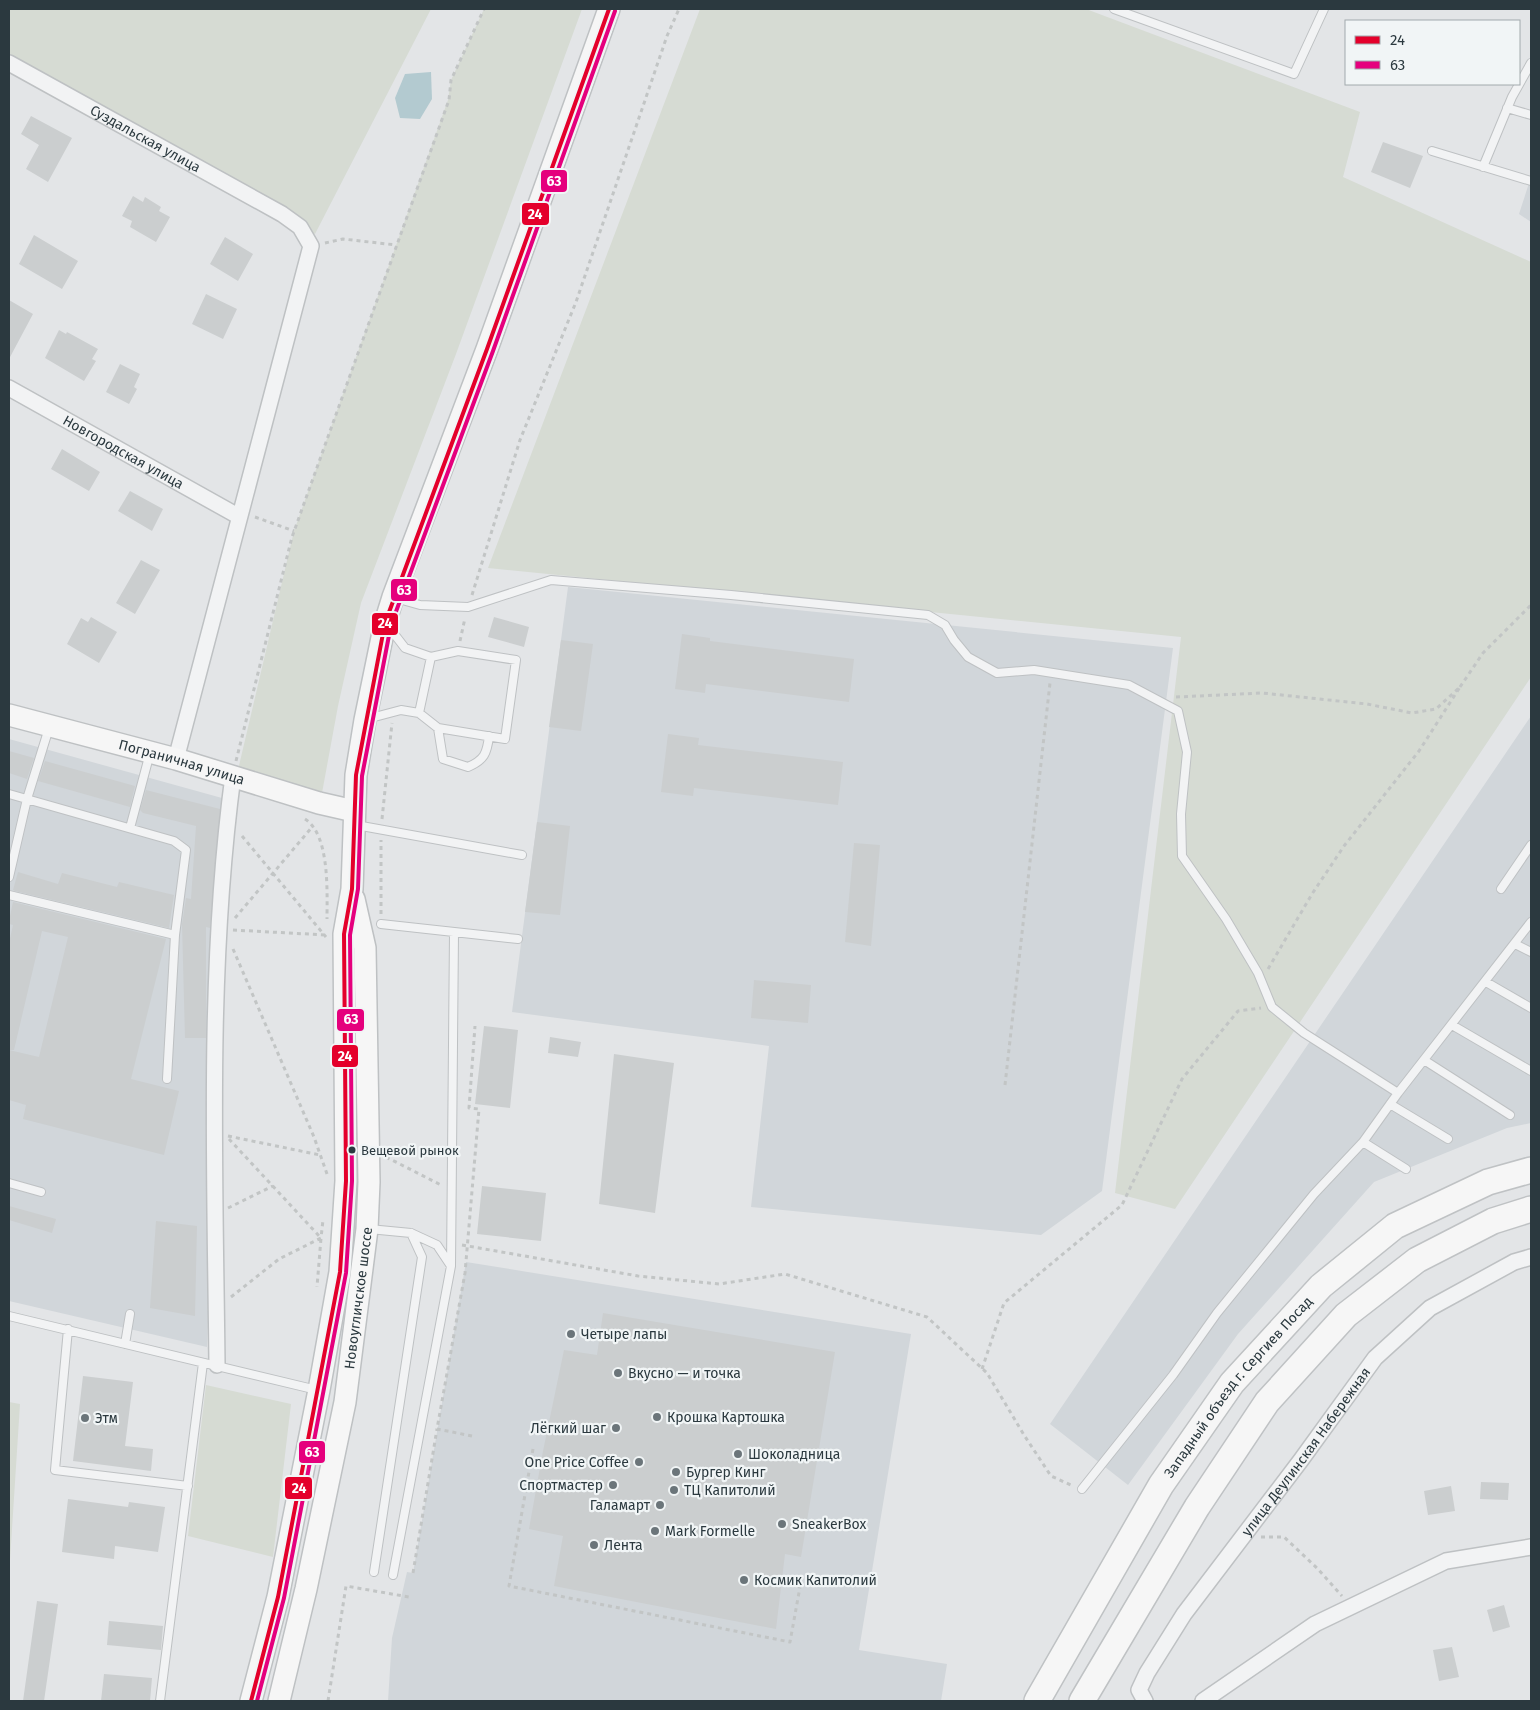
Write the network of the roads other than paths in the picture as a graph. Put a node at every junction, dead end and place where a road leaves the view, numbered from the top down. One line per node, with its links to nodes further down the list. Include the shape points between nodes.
1 (609, 9): 13 (main road, Новоугличское шоссе)
2 (1114, 9): 3 (lane, via 1294,74)
3 (1324, 9)
4 (9, 63): 12 (street, Суздальская улица, via 282,214 300,227 311,246)
5 (1531, 65): 6 (lane)
6 (1508, 108): 7 (lane); 9 (lane)
7 (1531, 115)
8 (1432, 151): 9 (lane)
9 (1483, 167): 10 (lane)
10 (1531, 181)
11 (9, 388): 12 (street, Новгородская улица)
12 (239, 514): 23 (street)
13 (394, 597): 14 (main road, Новоугличское шоссе); 48 (lane, via 420,605 468,607 550,580 928,615 945,625 968,657 998,673 1034,670 1129,685 1178,711 1187,752 1180,814 1182,856 1226,919 1272,1007 1304,1033)
14 (385, 623): 15 (lane, via 405,648); 18 (main road, Новоугличское шоссе)
15 (431, 657): 16 (lane); 21 (lane, via 458,651 516,660 505,739)
16 (419, 713): 18 (lane, via 401,710); 20 (lane)
17 (9, 714): 19 (main road, Пограничная улица)
18 (365, 720): 27 (main road, Новоугличское шоссе, via 356,775)
19 (49, 726): 22 (main road, Пограничная улица); 26 (lane)
20 (438, 728): 21 (lane); 21 (lane, via 443,759 468,767 480,762 487,754)
21 (489, 736)
22 (150, 753): 23 (main road, Пограничная улица); 28 (lane)
23 (176, 759): 24 (main road, Пограничная улица)
24 (233, 776): 27 (main road, Пограничная улица, via 319,803); 66 (street, via 216,965 216,1309)
25 (9, 794): 26 (lane)
26 (27, 800): 28 (lane); 31 (lane)
27 (354, 818): 30 (lane); 32 (main road, Новоугличское шоссе)
28 (130, 828): 38 (lane, via 174,841 186,850)
29 (1531, 845): 33 (lane)
30 (522, 856)
31 (9, 877)
32 (352, 889): 58 (main road, Новоугличское шоссе, via 365,948); 67 (main road, Новоугличское шоссе, via 344,934 346,1181 340,1272)
33 (1501, 889)
34 (9, 895): 38 (lane)
35 (1531, 922): 40 (lane)
36 (381, 924): 37 (lane)
37 (454, 933): 39 (lane); 61 (lane)
38 (174, 935): 47 (lane)
39 (518, 939)
40 (1515, 944): 41 (lane); 42 (lane)
41 (1531, 952)
42 (1486, 982): 43 (lane); 44 (lane)
43 (1531, 1008)
44 (1452, 1025): 45 (lane); 46 (lane)
45 (1424, 1060): 48 (lane); 50 (lane)
46 (1531, 1071)
47 (166, 1078)
48 (1398, 1093): 49 (lane)
49 (1390, 1104): 51 (lane); 52 (lane)
50 (1510, 1115)
51 (1448, 1139)
52 (1362, 1142): 53 (lane); 69 (lane, via 1314,1194 1217,1313 1173,1375)
53 (1406, 1169)
54 (1531, 1170): 78 (main road, Западный объезд г. Сергиев Посад, via 1488,1182 1396,1226 1321,1286 1232,1383 1161,1485)
55 (9, 1183): 56 (lane)
56 (41, 1192)
57 (1531, 1209): 79 (main road, via 1493,1221 1417,1260 1346,1315 1274,1394 1197,1507)
58 (367, 1229): 59 (lane); 77 (main road, Новоугличское шоссе, via 345,1402)
59 (411, 1233): 61 (lane, via 437,1245); 71 (lane, via 422,1257)
60 (1531, 1257): 80 (street, улица Деулинская Набережная, via 1514,1262 1430,1308 1375,1358 1184,1614 1139,1690)
61 (451, 1266): 72 (lane)
62 (130, 1314): 65 (lane)
63 (9, 1316): 64 (lane)
64 (68, 1329): 65 (lane); 68 (lane, via 55,1470)
65 (125, 1344): 66 (lane)
66 (210, 1364): 67 (lane); 68 (lane)
67 (319, 1390): 73 (main road, Новоугличское шоссе, via 278,1597)
68 (188, 1486): 74 (lane)
69 (1082, 1489)
70 (1531, 1547): 81 (street, via 1446,1561 1315,1624)
71 (374, 1572)
72 (392, 1575)
73 (264, 1651): 75 (main road); 76 (main road, Новоугличское шоссе)
74 (160, 1701)
75 (242, 1701)
76 (251, 1701)
77 (279, 1701)
78 (1037, 1701)
79 (1082, 1701)
80 (1145, 1701)
81 (1203, 1701)

